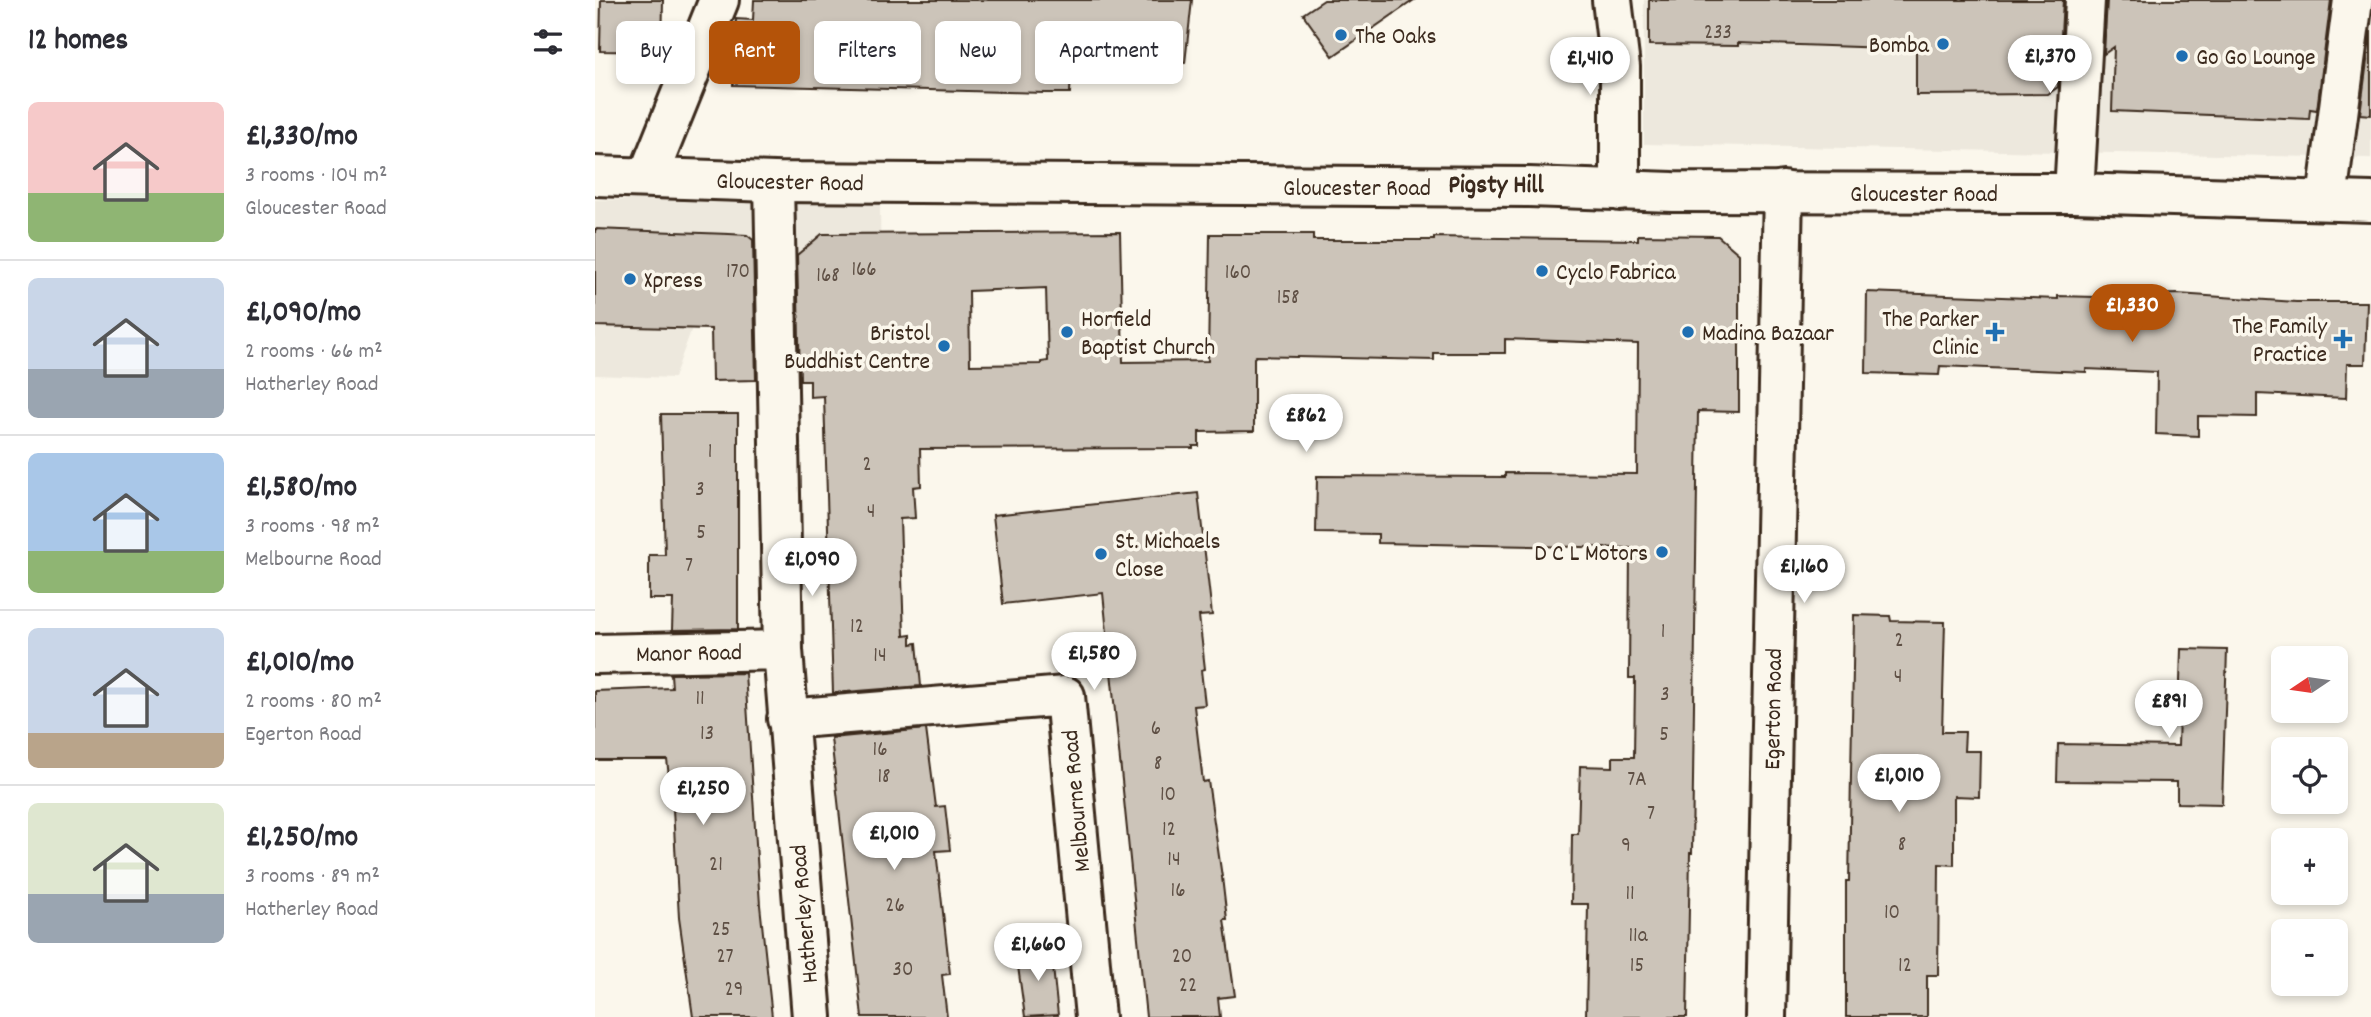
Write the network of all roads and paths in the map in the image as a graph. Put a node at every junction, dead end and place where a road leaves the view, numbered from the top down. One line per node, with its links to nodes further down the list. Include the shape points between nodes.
1 (719, 0): 6 (street)
2 (1612, 0): 8 (street, via 1621,67)
3 (2085, 0): 10 (street)
4 (2353, 0): 11 (street)
5 (595, 176): 6 (street, Gloucester Road)
6 (648, 176): 7 (street, Gloucester Road)
7 (774, 182): 8 (street, Gloucester Road); 13 (street, Hatherley Road)
8 (1620, 191): 9 (street, Gloucester Road)
9 (1783, 191): 10 (street, Gloucester Road); 18 (street, Egerton Road)
10 (2074, 193): 11 (street, Gloucester Road)
11 (2327, 199): 12 (street, Gloucester Road)
12 (2371, 202)
13 (783, 650): 14 (street, Manor Road); 15 (street, Hatherley Road)
14 (595, 654)
15 (787, 719): 16 (street, Hatherley Road); 17 (street, Melbourne Road, via 1065,696)
16 (812, 1017)
17 (1095, 1017)
18 (1766, 1017)

